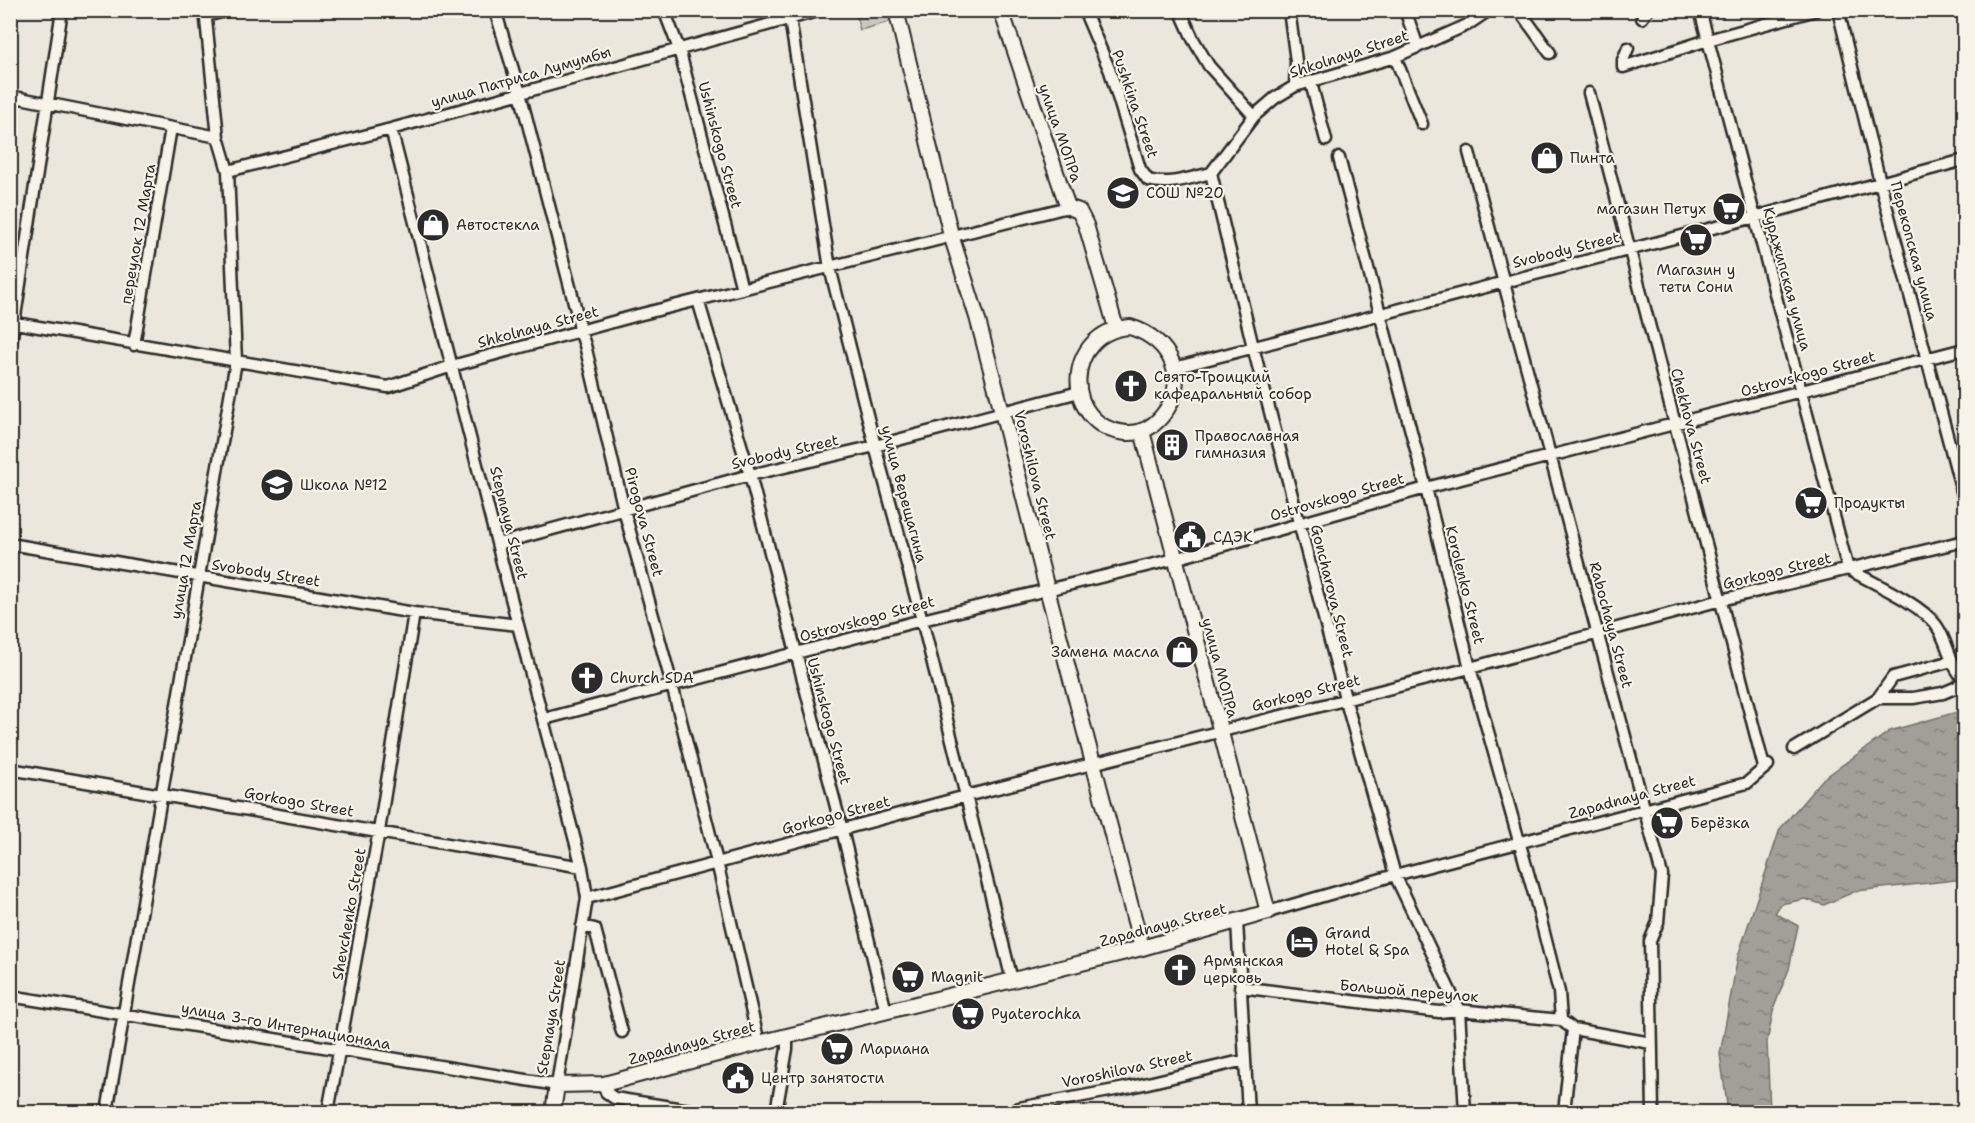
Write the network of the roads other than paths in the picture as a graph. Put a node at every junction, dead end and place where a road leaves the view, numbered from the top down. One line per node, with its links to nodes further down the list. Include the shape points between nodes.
1 (62, 10): 30 (street)
2 (229, 10): 17 (street)
3 (495, 10): 27 (street, Pirogova Street)
4 (664, 10): 22 (street, Ushinskogo Street)
5 (822, 10): 18 (street, улица Патриса Лумумбы)
6 (896, 10): 45 (main road, Voroshilova Street)
7 (1001, 10): 43 (main road, улица МОПРа)
8 (1084, 10): 41 (street, Pushkina Street, via 1110,71 1140,169 1148,180 1171,182)
9 (1180, 10): 31 (street, via 1209,66)
10 (1289, 10): 26 (street)
11 (1405, 10): 20 (street)
12 (1489, 10): 20 (street, Shkolnaya Street, via 1467,25)
13 (1518, 10): 23 (street)
14 (1701, 10): 19 (street, Курджипская улица)
15 (1816, 10): 19 (street)
16 (1838, 10): 42 (street, Перекопская улица)
17 (206, 13): 35 (street, улица 12 Марта)
18 (789, 15): 22 (street, улица Патриса Лумумбы); 47 (street, улица Верещагина)
19 (1708, 40): 21 (street, via 1623,67); 44 (street, Курджипская улица)
20 (1418, 47): 24 (street, Shkolnaya Street)
21 (1628, 48)
22 (679, 49): 27 (street, улица Патриса Лумумбы); 49 (street, Ushinskogo Street)
23 (1550, 53)
24 (1395, 57): 25 (street, Shkolnaya Street); 32 (street)
25 (1311, 82): 26 (street, Shkolnaya Street); 36 (street)
26 (1295, 86): 31 (street, Shkolnaya Street)
27 (520, 93): 34 (street, улица Патриса Лумумбы); 54 (street, Pirogova Street)
28 (1589, 93): 46 (street, Chekhova Street)
29 (10, 96): 30 (street)
30 (49, 103): 33 (street); 52 (street)
31 (1254, 116): 41 (street, Shkolnaya Street)
32 (1422, 124)
33 (171, 128): 35 (street); 55 (street, переулок 12 Марта)
34 (392, 129): 40 (street, улица Патриса Лумумбы); 61 (street, Stepnaya Street)
35 (218, 137): 40 (street, улица 12 Марта)
36 (1326, 140)
37 (1469, 152): 48 (street, Rabochaya Street)
38 (1339, 158): 51 (street, Korolenko Street)
39 (1965, 160): 42 (street, Svobody Street)
40 (228, 171): 60 (street, улица 12 Марта)
41 (1211, 173): 56 (street, Goncharova Street)
42 (1880, 182): 44 (street, Svobody Street); 59 (street, Перекопская улица)
43 (1068, 207): 45 (street, Shkolnaya Street); 53 (main road, улица МОПРа, via 1078,211 1086,225)
44 (1755, 217): 46 (street, Svobody Street); 63 (street, Курджипская улица)
45 (951, 235): 47 (street, Shkolnaya Street); 65 (main road, Voroshilova Street)
46 (1630, 249): 48 (street, Svobody Street); 66 (street, Chekhova Street)
47 (830, 268): 49 (street, Shkolnaya Street); 68 (street, улица Верещагина)
48 (1503, 282): 51 (street, Svobody Street); 69 (street, Rabochaya Street)
49 (742, 289): 50 (street, Shkolnaya Street)
50 (698, 300): 54 (street, Shkolnaya Street); 70 (street, Ushinskogo Street)
51 (1379, 314): 56 (street, Svobody Street); 71 (street, Korolenko Street)
52 (13, 323): 55 (street, Shkolnaya Street); 57 (street)
53 (1116, 328): 62 (main road, via 1130,327 1158,341 1169,353); 64 (main road, via 1101,334 1084,356 1079,370)
54 (580, 331): 61 (street, Shkolnaya Street); 73 (street, Pirogova Street)
55 (134, 345): 60 (street, Shkolnaya Street)
56 (1253, 347): 62 (street, Svobody Street); 74 (street, Goncharova Street)
57 (10, 349)
58 (1965, 349): 59 (street, Ostrovskogo Street)
59 (1928, 358): 63 (street, Ostrovskogo Street); 72 (street, Перекопская улица)
60 (236, 361): 61 (street, Shkolnaya Street, via 388,387); 80 (street, улица 12 Марта)
61 (452, 366): 77 (street, Stepnaya Street)
62 (1174, 368): 67 (main road, via 1171,399 1164,413)
63 (1801, 391): 66 (street, Ostrovskogo Street); 79 (street, Курджипская улица)
64 (1079, 392): 65 (street, Svobody Street); 67 (main road, via 1090,415 1106,427 1117,432)
65 (1002, 411): 68 (street, Svobody Street); 81 (main road, Voroshilova Street)
66 (1675, 424): 69 (street, Ostrovskogo Street); 82 (street, Chekhova Street)
67 (1142, 431): 78 (main road, улица МОПРа)
68 (875, 446): 70 (street, Svobody Street); 84 (street, улица Верещагина)
69 (1550, 456): 71 (street, Ostrovskogo Street); 86 (street, Rabochaya Street)
70 (750, 475): 73 (street, Svobody Street); 87 (street, Ushinskogo Street)
71 (1426, 488): 74 (street, Ostrovskogo Street); 89 (street, Korolenko Street)
72 (1965, 500)
73 (624, 510): 77 (street, Svobody Street); 91 (street, Pirogova Street)
74 (1299, 523): 78 (street, Ostrovskogo Street); 92 (street, Goncharova Street)
75 (1965, 541): 79 (street, Gorkogo Street)
76 (10, 544): 80 (street, Svobody Street)
77 (498, 544): 85 (street, Stepnaya Street)
78 (1174, 559): 81 (street, Ostrovskogo Street); 95 (main road, улица МОПРа)
79 (1848, 569): 82 (street, Gorkogo Street); 88 (street, via 1927,614 1938,627)
80 (198, 577): 83 (street, Svobody Street); 100 (street, улица 12 Марта)
81 (1047, 589): 84 (street, Ostrovskogo Street); 97 (main road, Voroshilova Street)
82 (1721, 600): 86 (street, Gorkogo Street); 98 (street, Chekhova Street)
83 (414, 613): 85 (street, Svobody Street); 104 (street, Shevchenko Street)
84 (922, 620): 87 (street, Ostrovskogo Street); 101 (street, улица Верещагина)
85 (518, 625): 94 (street, Stepnaya Street)
86 (1597, 633): 89 (street, Gorkogo Street); 102 (street, Rabochaya Street)
87 (796, 654): 91 (street, Ostrovskogo Street); 103 (street, Ushinskogo Street)
88 (1952, 661): 90 (street); 93 (street, via 1893,677)
89 (1470, 668): 92 (street, Gorkogo Street); 105 (street, Korolenko Street)
90 (1964, 679): 93 (street, via 1943,693)
91 (672, 685): 94 (street, Ostrovskogo Street); 106 (street, Pirogova Street)
92 (1345, 698): 95 (street, Gorkogo Street); 108 (street, Goncharova Street)
93 (1878, 698): 96 (street)
94 (544, 719): 107 (street, Stepnaya Street)
95 (1219, 730): 97 (street, Gorkogo Street); 110 (main road, улица МОПРа)
96 (1794, 749)
97 (1093, 764): 101 (street, Gorkogo Street); 113 (main road, Voroshilova Street)
98 (1766, 766): 102 (street, Zapadnaya Street, via 1747,783)
99 (10, 769): 100 (street, Gorkogo Street)
100 (161, 794): 104 (street, Gorkogo Street); 119 (street, улица 12 Марта)
101 (966, 796): 103 (street, Gorkogo Street); 114 (street, улица Верещагина)
102 (1645, 811): 105 (street, Zapadnaya Street); 125 (street, Rabochaya Street, via 1662,875 1658,922 1650,941)
103 (842, 830): 106 (street, Gorkogo Street); 118 (street, Ushinskogo Street)
104 (379, 831): 107 (street, Gorkogo Street); 126 (street, Shevchenko Street)
105 (1520, 843): 108 (street, Zapadnaya Street); 120 (street, Korolenko Street, via 1559,992)
106 (717, 862): 109 (street, Gorkogo Street); 124 (street, Pirogova Street)
107 (582, 867): 109 (street, Stepnaya Street)
108 (1395, 875): 110 (street, Zapadnaya Street); 117 (street, Goncharova Street)
109 (587, 898): 112 (street, Stepnaya Street)
110 (1268, 912): 111 (main road, Zapadnaya Street)
111 (1237, 922): 113 (main road, Zapadnaya Street); 115 (street)
112 (582, 926): 122 (street, via 595,929); 129 (street, Stepnaya Street)
113 (1142, 948): 114 (main road, Zapadnaya Street)
114 (1012, 980): 118 (main road, Zapadnaya Street)
115 (1240, 987): 117 (street, Большой переулок, via 1439,1012); 127 (street)
116 (10, 996): 119 (street, улица 3-го Интернационала)
117 (1459, 1010): 120 (street, Большой переулок); 137 (street, Goncharova Street)
118 (886, 1012): 123 (main road, Zapadnaya Street)
119 (124, 1013): 126 (street, улица 3-го Интернационала); 131 (street, улица 12 Марта)
120 (1561, 1020): 121 (street)
121 (1573, 1029): 125 (street); 138 (street)
122 (622, 1032)
123 (787, 1036): 124 (main road, Zapadnaya Street); 135 (street)
124 (759, 1042): 128 (main road, Zapadnaya Street)
125 (1651, 1043): 139 (street, Rabochaya Street)
126 (340, 1051): 129 (street, улица 3-го Интернационала); 132 (street, Shevchenko Street)
127 (1245, 1059): 130 (street, Voroshilova Street); 136 (street)
128 (604, 1084): 129 (main road, Zapadnaya Street); 134 (street, via 606,1092 614,1098)
129 (557, 1085): 133 (main road, Stepnaya Street)
130 (1013, 1111)
131 (107, 1113)
132 (328, 1113)
133 (552, 1113)
134 (702, 1113)
135 (776, 1113)
136 (1248, 1113)
137 (1465, 1113)
138 (1564, 1113)
139 (1653, 1113)

